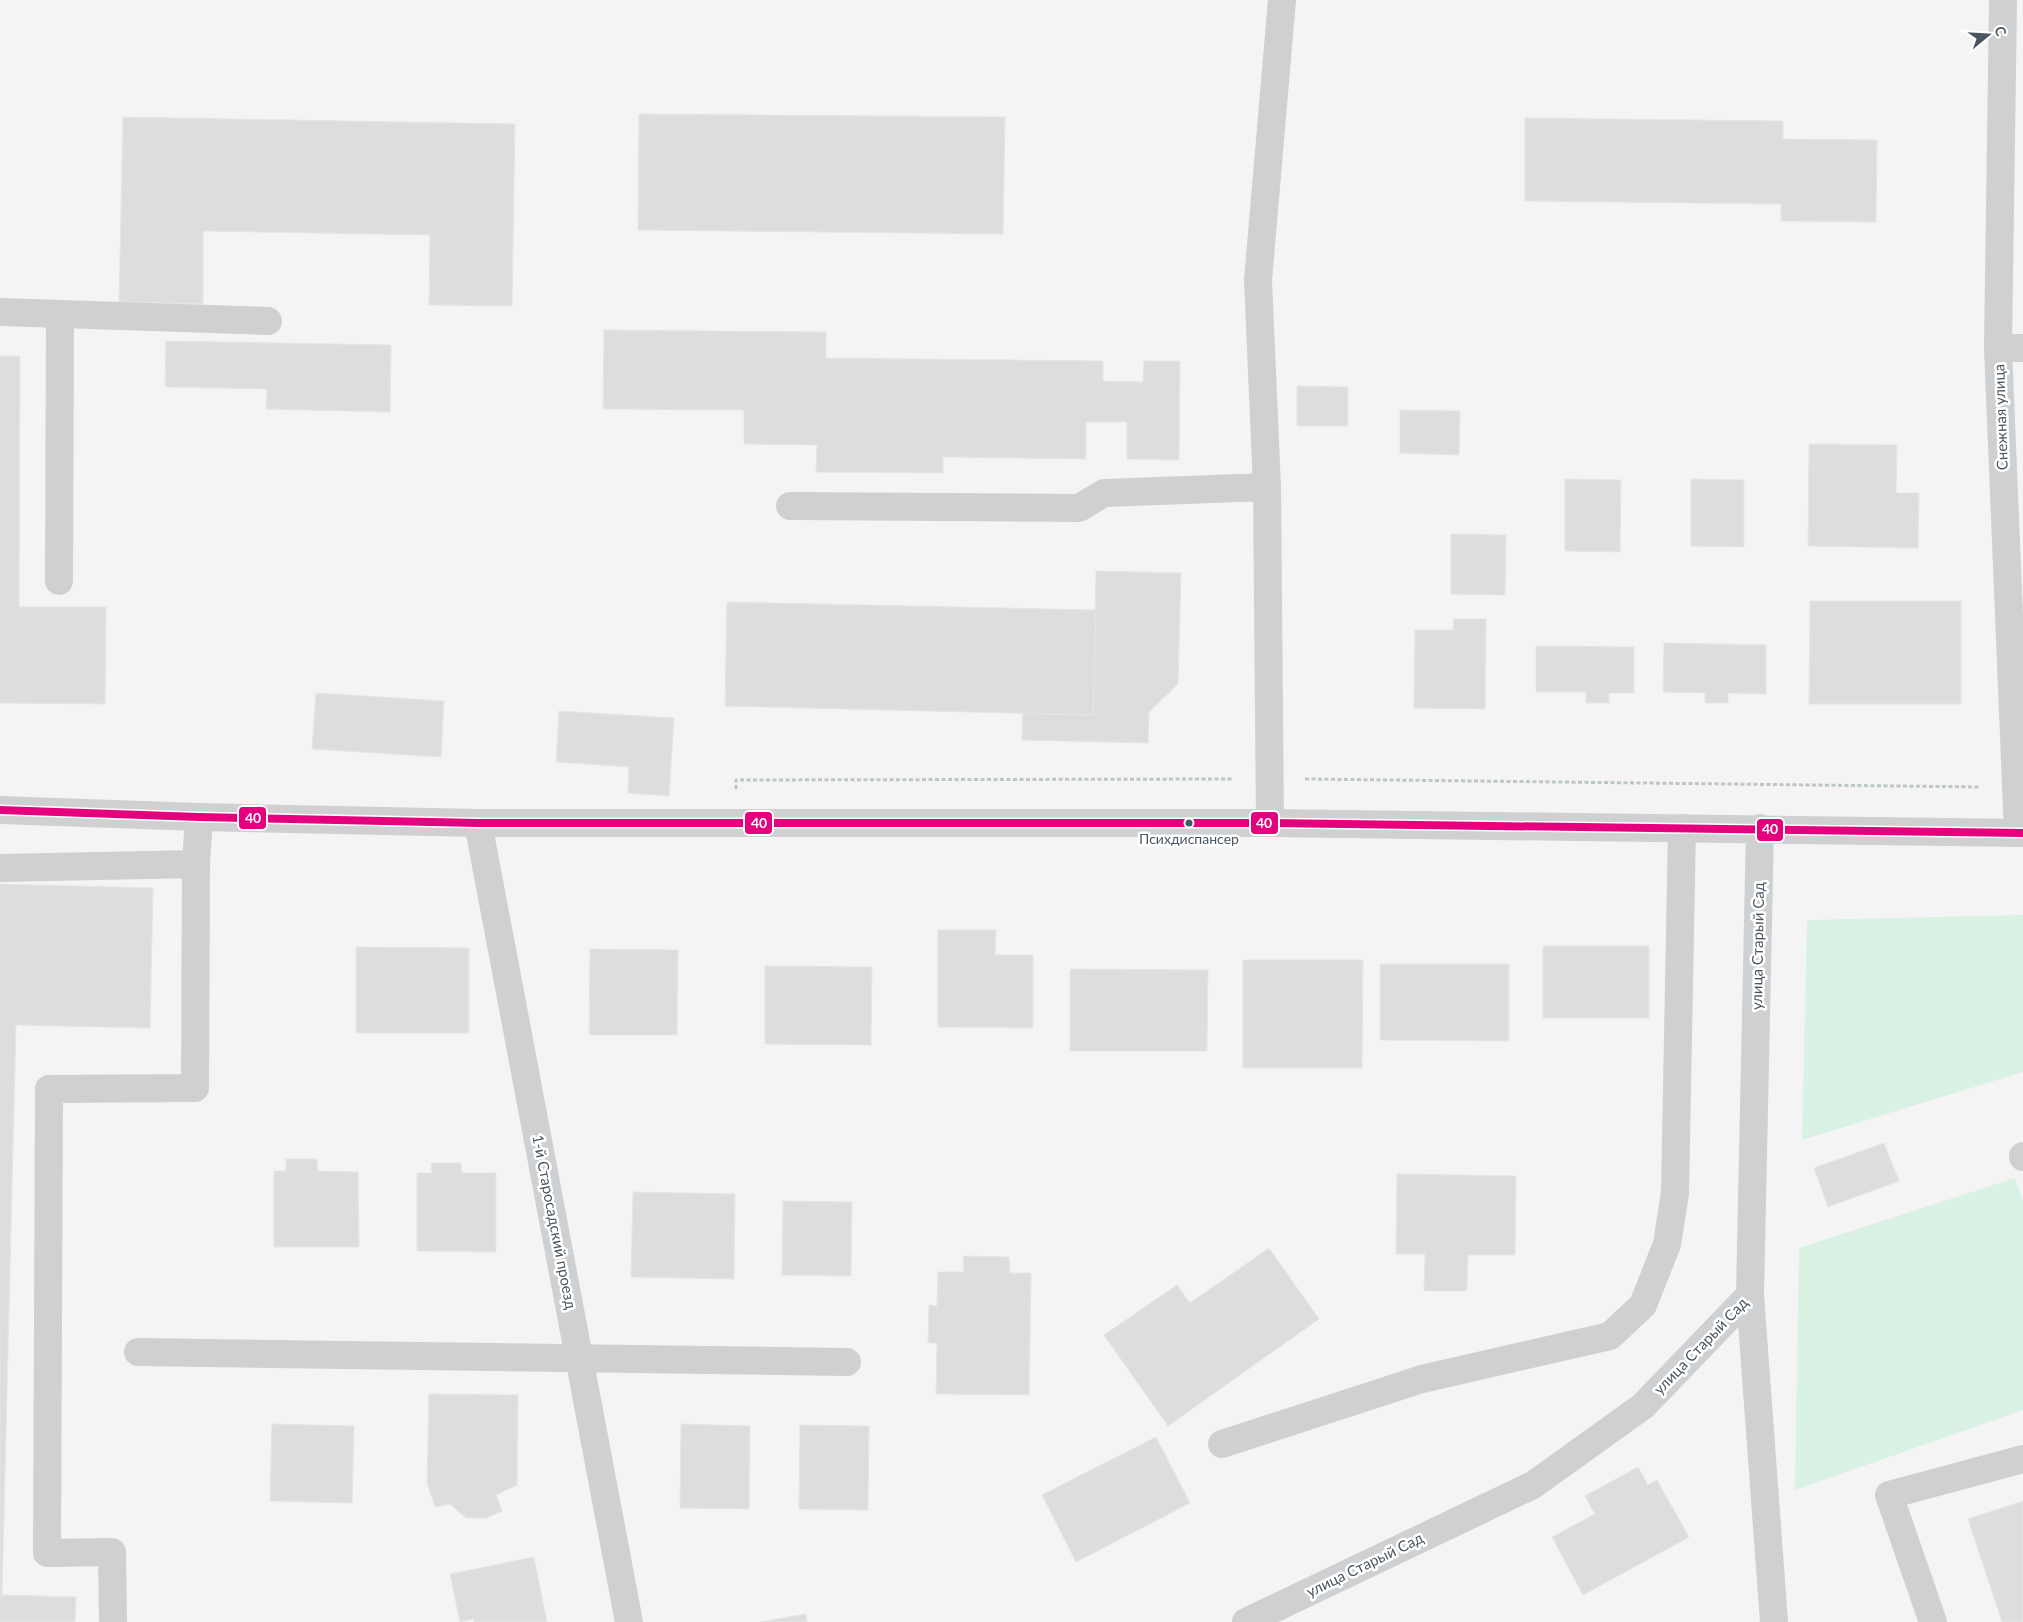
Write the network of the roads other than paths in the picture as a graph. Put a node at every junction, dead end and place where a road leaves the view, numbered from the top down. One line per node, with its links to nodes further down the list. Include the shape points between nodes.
1 (1282, 0): 7 (street, via 1258,280)
2 (2003, 0): 6 (street, Снежная улица)
3 (0, 312): 4 (street)
4 (60, 314): 5 (street); 9 (street)
5 (268, 321)
6 (2010, 348): 16 (street, Снежная улица)
7 (1267, 487): 8 (street, via 1104,493 1079,508); 13 (street)
8 (790, 506)
9 (59, 581)
10 (0, 810): 11 (street)
11 (199, 817): 12 (street); 17 (street)
12 (478, 823): 13 (street); 21 (street, 1-й Старосадский проезд)
13 (1270, 823): 14 (street)
14 (1682, 828): 15 (street); 23 (street, via 1675,1193 1667,1244 1643,1305 1610,1336 1422,1379)
15 (1760, 828): 16 (street); 19 (street, улица Старый Сад)
16 (2020, 833)
17 (196, 864): 18 (street); 25 (street, via 195,1088 49,1089 47,1553 112,1552)
18 (0, 868)
19 (1750, 1295): 27 (street, улица Старый Сад, via 1643,1406 1533,1485); 28 (street)
20 (138, 1352): 21 (street)
21 (580, 1358): 22 (street); 26 (street, 1-й Старосадский проезд)
22 (846, 1362)
23 (1222, 1444)
24 (2023, 1459): 29 (street, via 1889,1495)
25 (113, 1622)
26 (629, 1622)
27 (1246, 1622)
28 (1774, 1622)
29 (1934, 1622)

